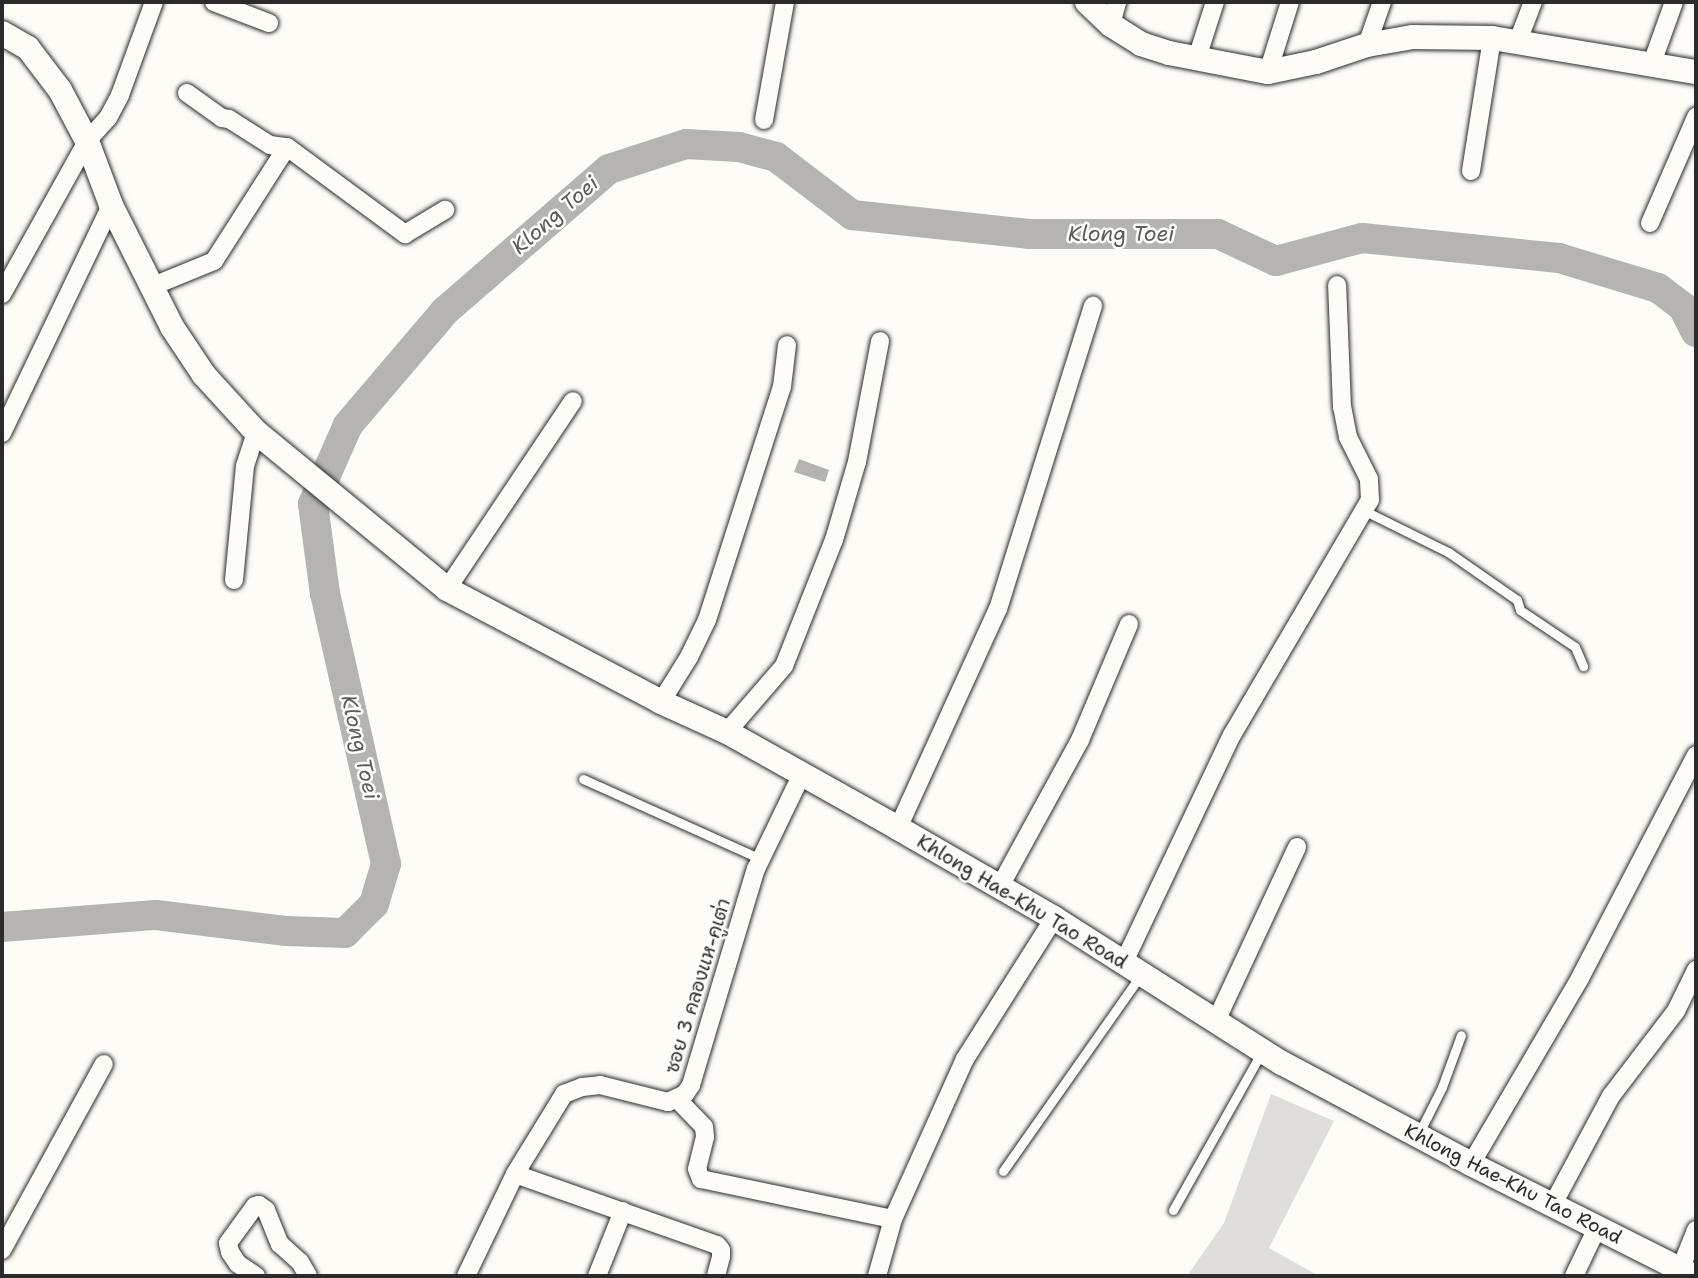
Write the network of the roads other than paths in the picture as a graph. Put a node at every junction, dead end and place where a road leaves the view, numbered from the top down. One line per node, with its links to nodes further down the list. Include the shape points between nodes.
1 (154, 2): 23 (street, via 120,95 108,118)
2 (214, 2): 11 (street)
3 (785, 2): 22 (street)
4 (1087, 2): 10 (street)
5 (1215, 2): 16 (street)
6 (1290, 2): 18 (street)
7 (1382, 2): 15 (street)
8 (1533, 2): 14 (street)
9 (1674, 2): 17 (street)
10 (1114, 13): 16 (street, via 1141,44)
11 (269, 23)
12 (2, 33): 23 (street, Khlong Hae-Khu Tao Road, via 29,48 60,90)
13 (1492, 38): 14 (street); 15 (street, via 1413,37); 25 (street)
14 (1518, 41): 17 (street)
15 (1367, 45): 18 (street)
16 (1197, 58): 18 (street)
17 (1652, 63): 19 (street)
18 (1268, 72)
19 (1696, 72)
20 (187, 93): 24 (street, via 270,145)
21 (1696, 117): 28 (street)
22 (764, 120)
23 (86, 141): 26 (street, Khlong Hae-Khu Tao Road); 31 (street)
24 (288, 147): 27 (street, via 405,234); 30 (street, via 214,261)
25 (1471, 171)
26 (111, 205): 30 (street, Khlong Hae-Khu Tao Road); 37 (street)
27 (446, 210)
28 (1650, 223)
29 (1337, 285): 38 (street, via 1342,407 1348,437 1369,478 1370,500)
30 (153, 286): 36 (street, Khlong Hae-Khu Tao Road, via 172,327 204,375)
31 (2, 294)
32 (1093, 305): 48 (street, via 998,609)
33 (880, 341): 44 (street, via 857,462 834,540 785,666)
34 (787, 345): 43 (street, via 782,387 707,620)
35 (573, 401): 40 (street)
36 (256, 432): 39 (street, via 245,466); 40 (street, Khlong Hae-Khu Tao Road)
37 (2, 433)
38 (1365, 511): 42 (lane, via 1448,552 1517,600 1520,610 1575,647); 53 (street, via 1232,735)
39 (234, 580)
40 (447, 589): 43 (street, Khlong Hae-Khu Tao Road)
41 (1129, 624): 51 (street, via 1080,740)
42 (1583, 666)
43 (661, 702): 44 (street, Khlong Hae-Khu Tao Road)
44 (727, 732): 46 (street, Khlong Hae-Khu Tao Road)
45 (1696, 755): 61 (street, via 1580,978)
46 (801, 776): 48 (street, Khlong Hae-Khu Tao Road); 50 (street, ซอย 3 คลองแห-คูเต่า)
47 (583, 779): 50 (lane)
48 (898, 828): 51 (street, Khlong Hae-Khu Tao Road)
49 (1297, 847): 55 (street)
50 (761, 859): 59 (street, ซอย 3 คลองแห-คูเต่า, via 691,1085)
51 (999, 888): 52 (street, Khlong Hae-Khu Tao Road)
52 (1054, 918): 53 (street, Khlong Hae-Khu Tao Road); 67 (street, via 965,1059)
53 (1132, 968): 55 (street, Khlong Hae-Khu Tao Road); 62 (lane)
54 (1696, 970): 64 (street, via 1676,1011 1611,1096)
55 (1216, 1021): 57 (street, Khlong Hae-Khu Tao Road)
56 (1461, 1035): 60 (lane)
57 (1262, 1051): 60 (street, Khlong Hae-Khu Tao Road); 65 (lane)
58 (104, 1064): 70 (street)
59 (678, 1100): 63 (street, ซอย 3 คลองแห-คูเต่า, via 668,1102 600,1085 564,1094); 67 (street, via 704,1127 697,1169 701,1179)
60 (1417, 1136): 61 (street, Khlong Hae-Khu Tao Road)
61 (1471, 1164): 64 (street, Khlong Hae-Khu Tao Road)
62 (1003, 1171)
63 (515, 1174): 66 (street); 74 (street, ซอย 3 คลองแห-คูเต่า)
64 (1552, 1206): 68 (street, Khlong Hae-Khu Tao Road)
65 (1173, 1210)
66 (624, 1211): 75 (street); 76 (street, via 717,1245 721,1257)
67 (893, 1219): 77 (street)
68 (1597, 1228): 71 (street, Khlong Hae-Khu Tao Road); 78 (street)
69 (1696, 1230): 71 (street)
70 (2, 1251)
71 (1687, 1273)
72 (256, 1276): 73 (street, via 239,1264 228,1243 259,1205 266,1210 280,1244)
73 (308, 1276)
74 (466, 1276)
75 (597, 1276)
76 (716, 1276)
77 (877, 1276)
78 (1574, 1276)

